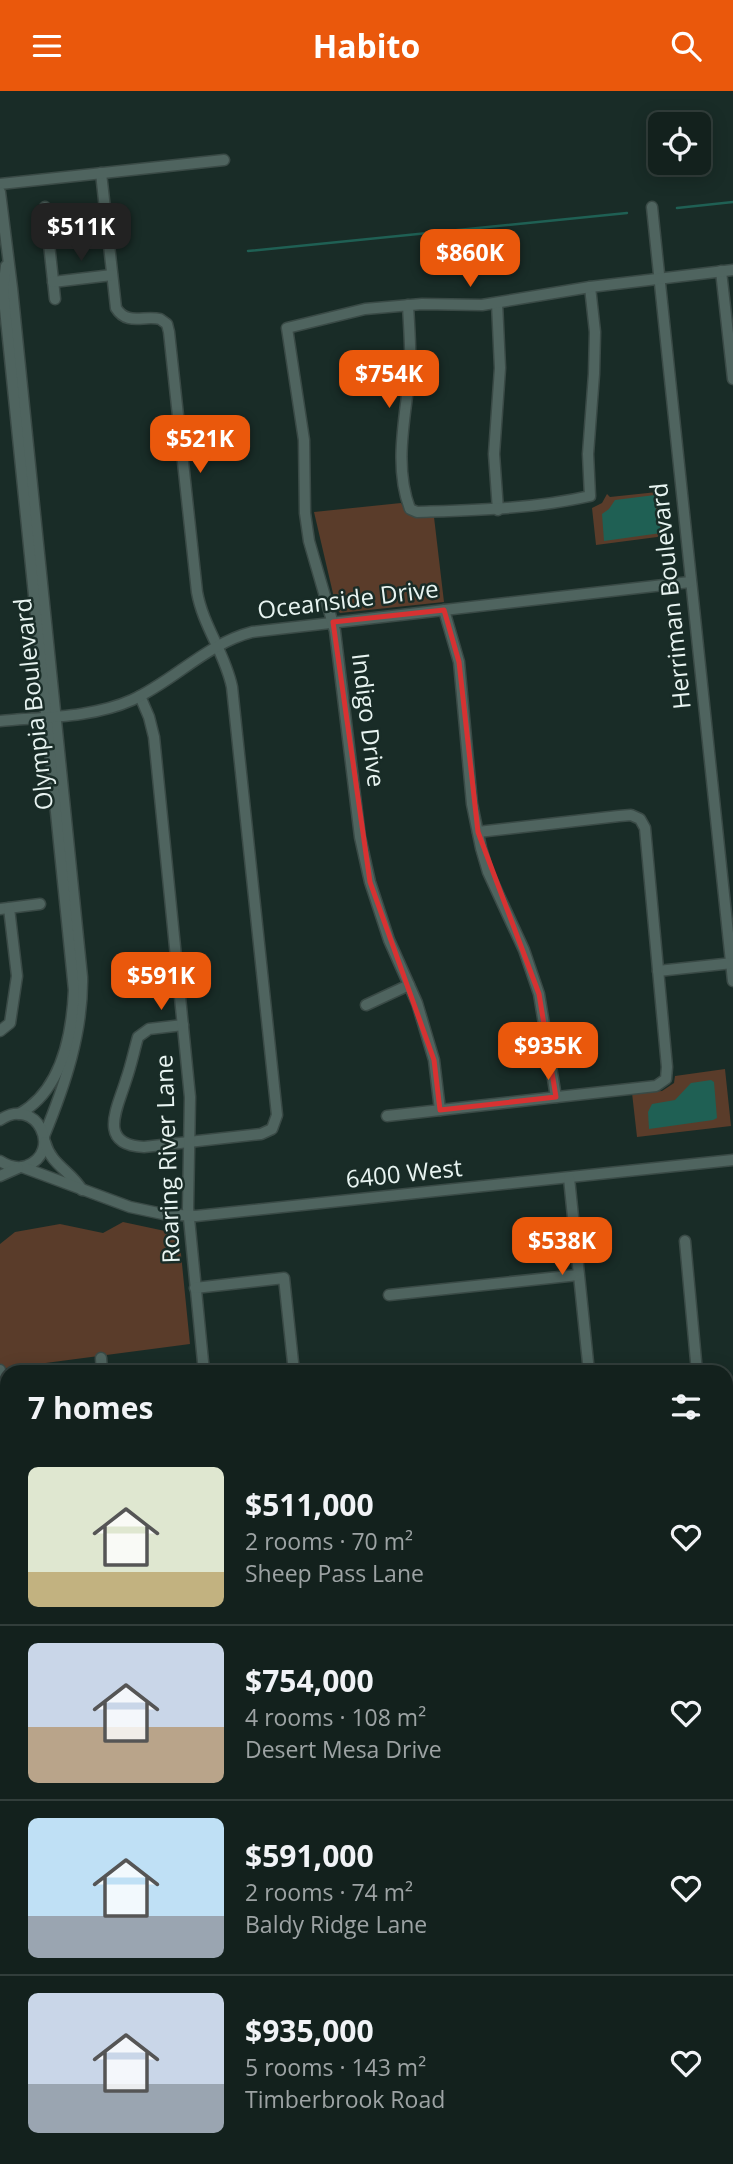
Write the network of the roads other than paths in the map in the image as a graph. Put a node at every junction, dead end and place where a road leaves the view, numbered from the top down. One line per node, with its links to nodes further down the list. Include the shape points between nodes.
1 (224, 160): 2 (street)
2 (101, 173): 3 (street); 7 (street)
3 (0, 184)
4 (0, 193): 25 (street, Olympia Boulevard)
5 (45, 207): 8 (street)
6 (652, 207): 12 (street, Herriman Boulevard)
7 (106, 215): 8 (street); 11 (street)
8 (47, 221): 13 (street)
9 (733, 270): 10 (street)
10 (721, 271): 12 (street); 18 (street)
11 (112, 275): 13 (street); 23 (street, via 120,314 130,319 156,317 168,328 197,592)
12 (658, 279): 14 (street); 20 (street, Herriman Boulevard)
13 (53, 282): 15 (street)
14 (590, 287): 16 (street); 19 (street, via 595,353 590,495)
15 (55, 299)
16 (497, 303): 17 (street); 19 (street, via 500,368 494,454)
17 (408, 305): 19 (street, via 410,368 402,464 410,509); 22 (street, Indigo Drive, via 365,309 287,328 304,440 309,541)
18 (733, 379)
19 (498, 510)
20 (690, 582): 21 (street, Oceanside Drive); 30 (street, Herriman Boulevard)
21 (444, 610): 22 (street, Oceanside Drive); 27 (street, via 459,662)
22 (333, 622): 23 (street, Oceanside Drive, via 252,632); 33 (street, Indigo Drive, via 360,837 389,940)
23 (217, 646): 24 (street, Oceanside Drive); 44 (street, via 232,687 277,1119 265,1133)
24 (140, 696): 25 (street, Oceanside Drive, via 109,708); 35 (street, Roaring River Lane, via 154,737)
25 (52, 716): 26 (street, Oceanside Drive); 40 (street, Olympia Boulevard, via 74,1003 54,1076 40,1100); 43 (street, Olympia Boulevard, via 83,991 74,1049)
26 (0, 722)
27 (478, 832): 31 (street, via 631,815 640,819 645,828); 37 (street, via 488,872 539,994)
28 (40, 904): 29 (street)
29 (5, 908): 36 (street, via 16,981 9,1023)
30 (732, 963): 31 (street); 32 (street, Herriman Boulevard)
31 (658, 971): 37 (street, via 666,1079 656,1086)
32 (733, 981)
33 (409, 985): 34 (street); 39 (street, Indigo Drive, via 434,1060)
34 (366, 1005)
35 (183, 1025): 44 (street, Roaring River Lane); 44 (street, via 149,1029 140,1035 113,1119 118,1137 135,1147)
36 (0, 1031)
37 (556, 1097): 39 (street)
38 (0, 1109): 40 (street)
39 (440, 1110): 41 (street)
40 (16, 1114): 42 (street, Olympia Boulevard); 43 (street, 6400 West, via 34,1119)
41 (387, 1116)
42 (0, 1120)
43 (44, 1137): 47 (street, Olympia Boulevard, via 40,1155); 50 (street, 6400 West, via 53,1161)
44 (190, 1140): 51 (street, Roaring River Lane)
45 (733, 1160): 49 (street, 6400 West)
46 (0, 1161): 47 (street, 6400 West)
47 (22, 1167): 48 (street); 50 (street, 6400 West)
48 (0, 1175)
49 (569, 1178): 51 (street, 6400 West); 53 (street)
50 (82, 1190): 51 (street, 6400 West, via 130,1207)
51 (188, 1216): 54 (street, Roaring River Lane)
52 (685, 1241): 61 (street)
53 (578, 1275): 55 (street); 60 (street)
54 (195, 1288): 58 (street, Roaring River Lane); 59 (street, via 284,1278)
55 (389, 1295)
56 (101, 1358): 57 (street)
57 (102, 1365)
58 (203, 1365)
59 (293, 1365)
60 (588, 1365)
61 (696, 1365)

